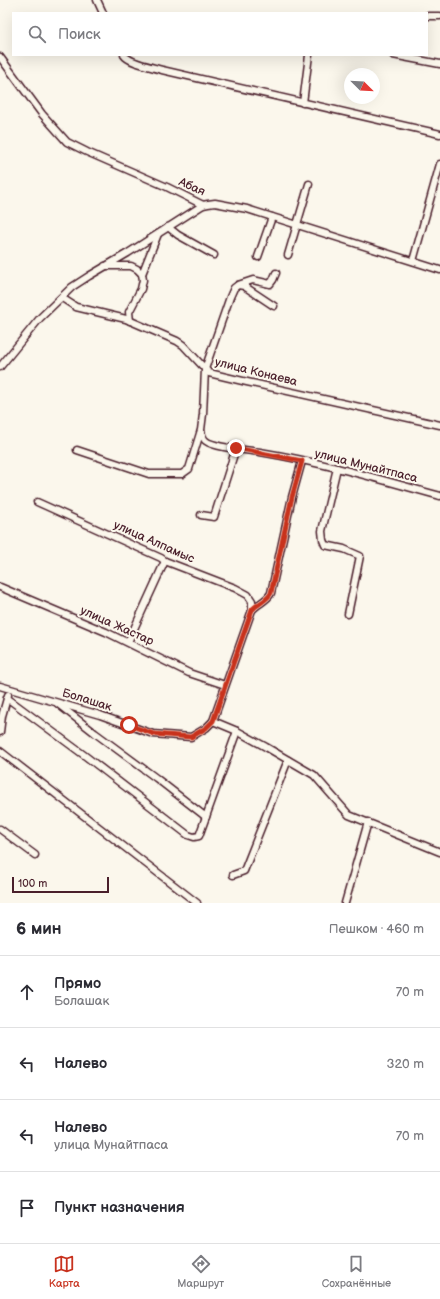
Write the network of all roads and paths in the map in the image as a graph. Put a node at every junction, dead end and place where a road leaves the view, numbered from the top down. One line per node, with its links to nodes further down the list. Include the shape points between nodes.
1 (97, 0): 2 (street)
2 (103, 12)
3 (428, 16): 4 (street)
4 (440, 16)
5 (125, 56): 10 (street, via 132,61 162,70)
6 (310, 56): 10 (street)
7 (398, 56): 9 (street)
8 (0, 57): 14 (street, Абая, via 66,142)
9 (440, 64)
10 (303, 103): 11 (street)
11 (440, 134)
12 (440, 164): 22 (street)
13 (309, 184): 16 (street)
14 (203, 205): 15 (street, Абая, via 226,204); 17 (street)
15 (272, 217): 16 (street, Абая); 21 (street)
16 (297, 225): 20 (street); 22 (street, Абая)
17 (168, 227): 18 (street); 19 (street)
18 (158, 234): 23 (street); 26 (street)
19 (214, 255)
20 (288, 255)
21 (258, 257)
22 (413, 261): 24 (street, Абая)
23 (105, 266): 26 (street, via 131,266); 28 (street, via 72,287)
24 (440, 270)
25 (276, 273): 27 (street, via 270,284 254,280)
26 (142, 274): 30 (street, via 142,289 129,312)
27 (238, 285): 29 (street, via 244,286); 32 (street, via 230,297)
28 (62, 298): 30 (street, улица Конаева, via 76,307); 31 (street, via 40,318)
29 (274, 306)
30 (130, 321): 32 (street, улица Конаева, via 177,341)
31 (0, 367)
32 (205, 369): 33 (street, улица Конаева, via 209,373); 34 (street)
33 (440, 425)
34 (201, 430): 35 (street, улица Мунайтпаса, via 203,439 209,443); 36 (street, via 188,469 182,474 148,474)
35 (236, 448): 37 (street, улица Мунайтпаса); 41 (street, via 214,518)
36 (77, 450)
37 (302, 461): 38 (street, улица Мунайтпаса); 44 (street, via 271,593)
38 (337, 468): 39 (street, улица Мунайтпаса); 45 (street, via 322,531 325,546 344,549 360,556)
39 (440, 496)
40 (37, 502): 42 (street, улица Алпамыс)
41 (201, 515)
42 (165, 561): 44 (street, улица Алпамыс, via 248,595 252,601); 46 (street)
43 (0, 587): 46 (street, улица Жастар)
44 (252, 610): 47 (street)
45 (348, 614)
46 (128, 642): 47 (street, улица Жастар, via 189,672)
47 (225, 685): 52 (street)
48 (0, 686): 49 (street, Болашак)
49 (9, 690): 50 (street); 51 (street, Болашак)
50 (7, 698): 54 (street); 57 (street, via 188,835 199,836)
51 (55, 702): 52 (street, Болашак, via 154,734 191,737); 57 (street)
52 (213, 721): 53 (street)
53 (237, 731): 56 (street); 57 (street)
54 (0, 732)
55 (0, 751): 63 (street)
56 (288, 760): 58 (street, via 314,775 349,815); 62 (street, via 244,871)
57 (206, 817)
58 (368, 822): 60 (street); 64 (street)
59 (0, 829): 61 (street)
60 (440, 852)
61 (35, 855)
62 (234, 875)
63 (197, 903)
64 (345, 903)

